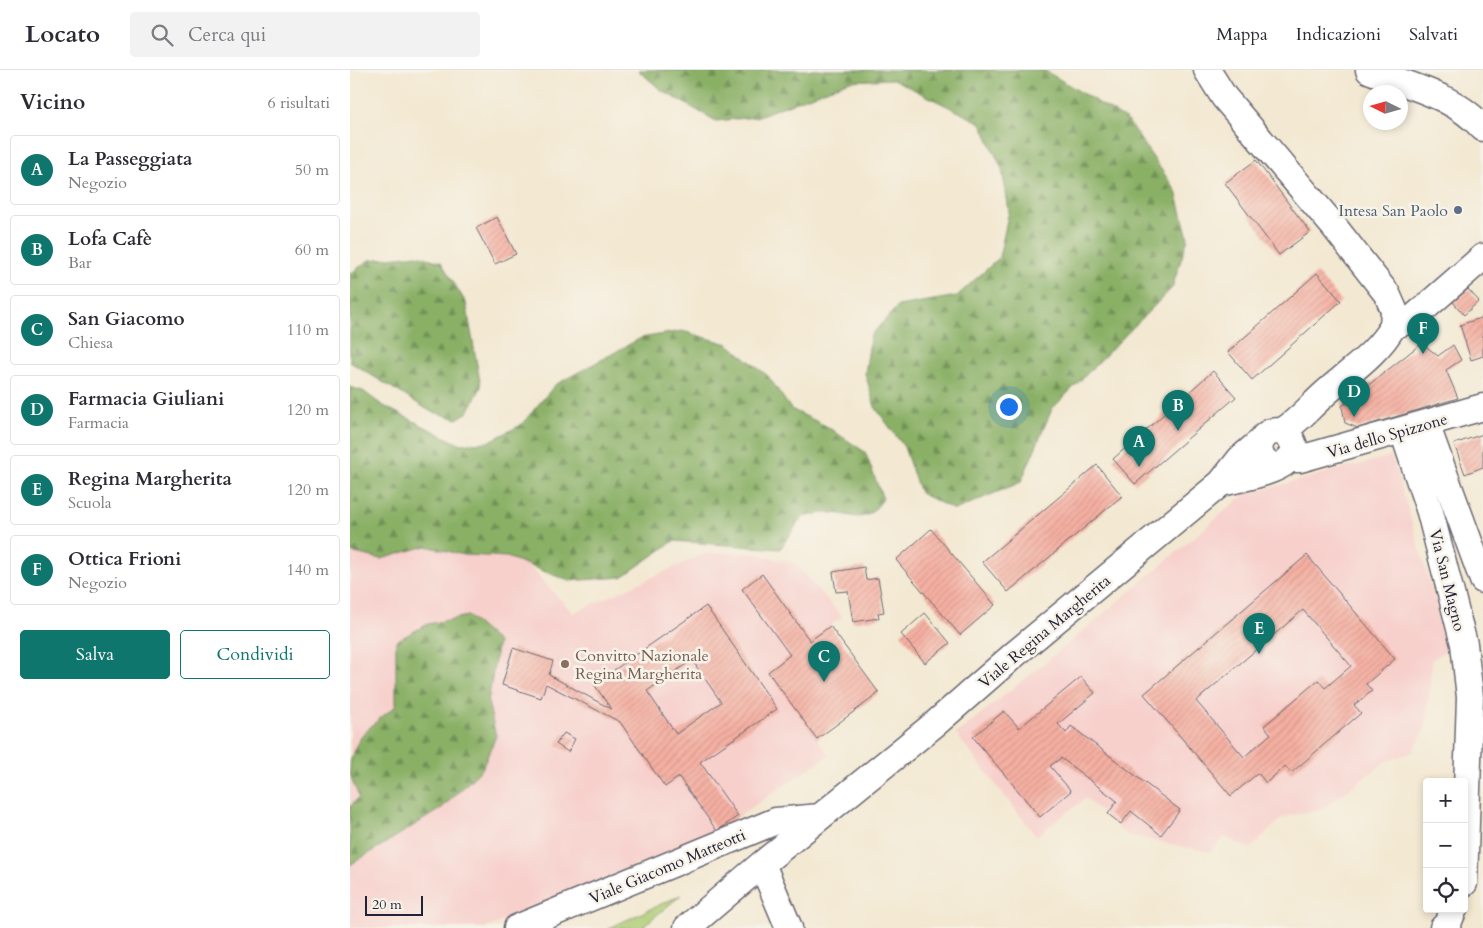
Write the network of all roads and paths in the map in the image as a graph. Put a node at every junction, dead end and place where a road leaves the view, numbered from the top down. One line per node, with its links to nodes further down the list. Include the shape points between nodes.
1 (1207, 70): 5 (street, via 1224,97 1387,294 1394,310)
2 (1369, 70): 3 (street, via 1449,100 1472,115)
3 (1483, 128)
4 (1483, 257): 5 (street, via 1412,319)
5 (1393, 326): 8 (street, Viale Regina Margherita, via 1384,342 1307,411)
6 (1483, 407): 7 (street, Via dello Spizzone)
7 (1414, 428): 8 (street, Via dello Spizzone, via 1300,459); 9 (street); 12 (street, Via San Magno, via 1430,512 1464,644 1470,696)
8 (1280, 448): 10 (street, Viale Regina Margherita, via 1240,459 1221,483)
9 (1483, 580)
10 (820, 817): 11 (street, Viale Regina Margherita); 14 (street, Viale Giacomo Matteotti, via 776,821)
11 (762, 864): 15 (street, Viale Regina Margherita); 16 (street)
12 (1465, 868)
13 (1452, 913): 17 (street)
14 (517, 928)
15 (687, 928)
16 (789, 928)
17 (1443, 928)

